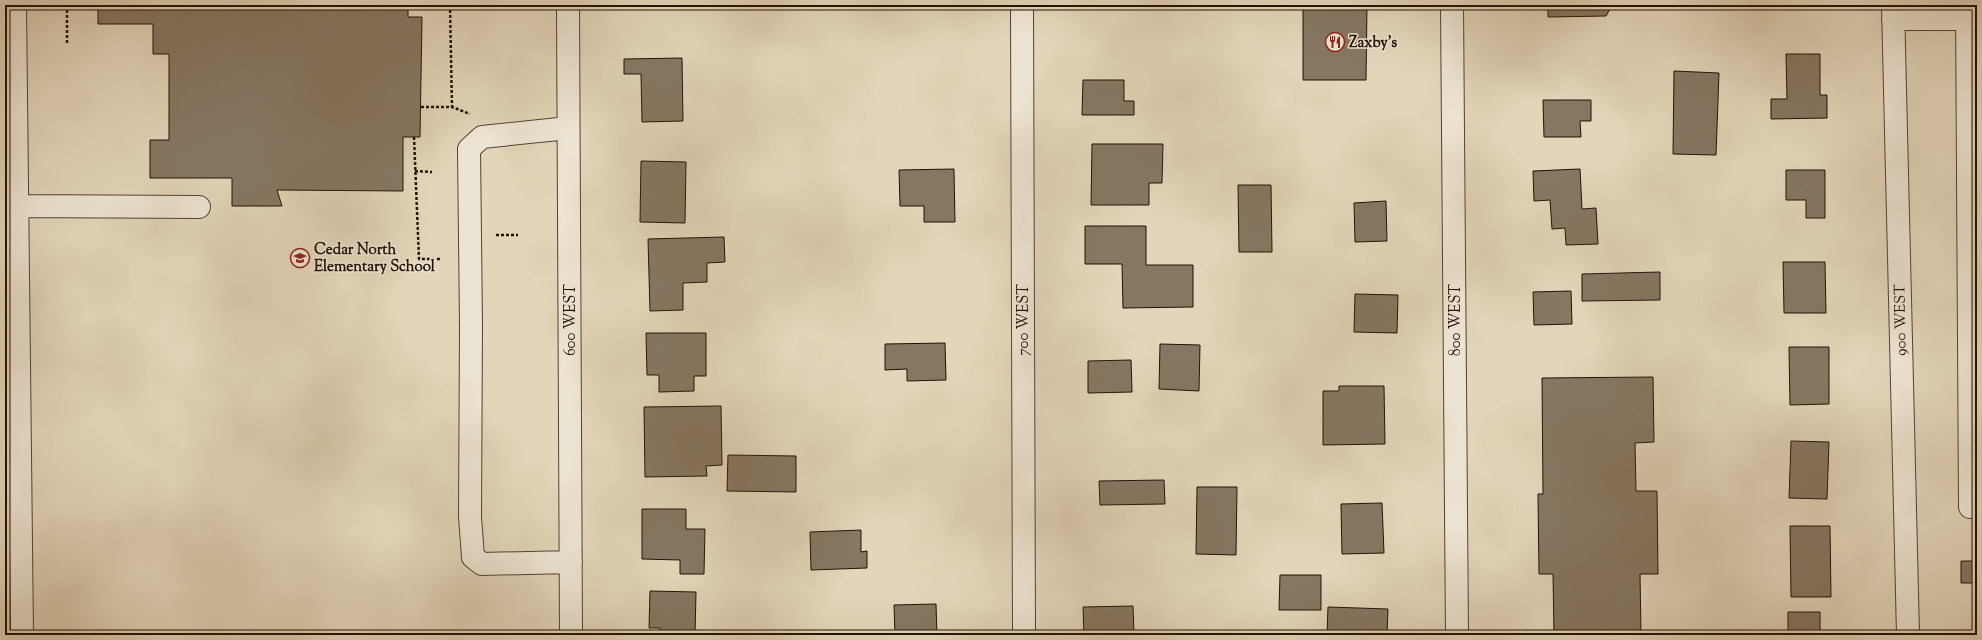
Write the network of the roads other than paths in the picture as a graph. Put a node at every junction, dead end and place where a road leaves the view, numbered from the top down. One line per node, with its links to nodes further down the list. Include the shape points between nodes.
1 (15, 5): 8 (street)
2 (568, 5): 7 (street, 600 WEST)
3 (1022, 5): 14 (street, 700 WEST)
4 (1452, 5): 15 (street, 800 WEST)
5 (1893, 12): 6 (street); 16 (street, 900 WEST)
6 (1967, 12): 10 (street, via 1970,507)
7 (568, 128): 11 (street, 600 WEST); 11 (street, via 482,137 469,149 470,517 473,557 482,564)
8 (17, 206): 9 (street); 12 (street)
9 (199, 207)
10 (1977, 507)
11 (571, 562): 13 (street, 600 WEST)
12 (22, 635)
13 (572, 635)
14 (1024, 635)
15 (1457, 635)
16 (1908, 635)

